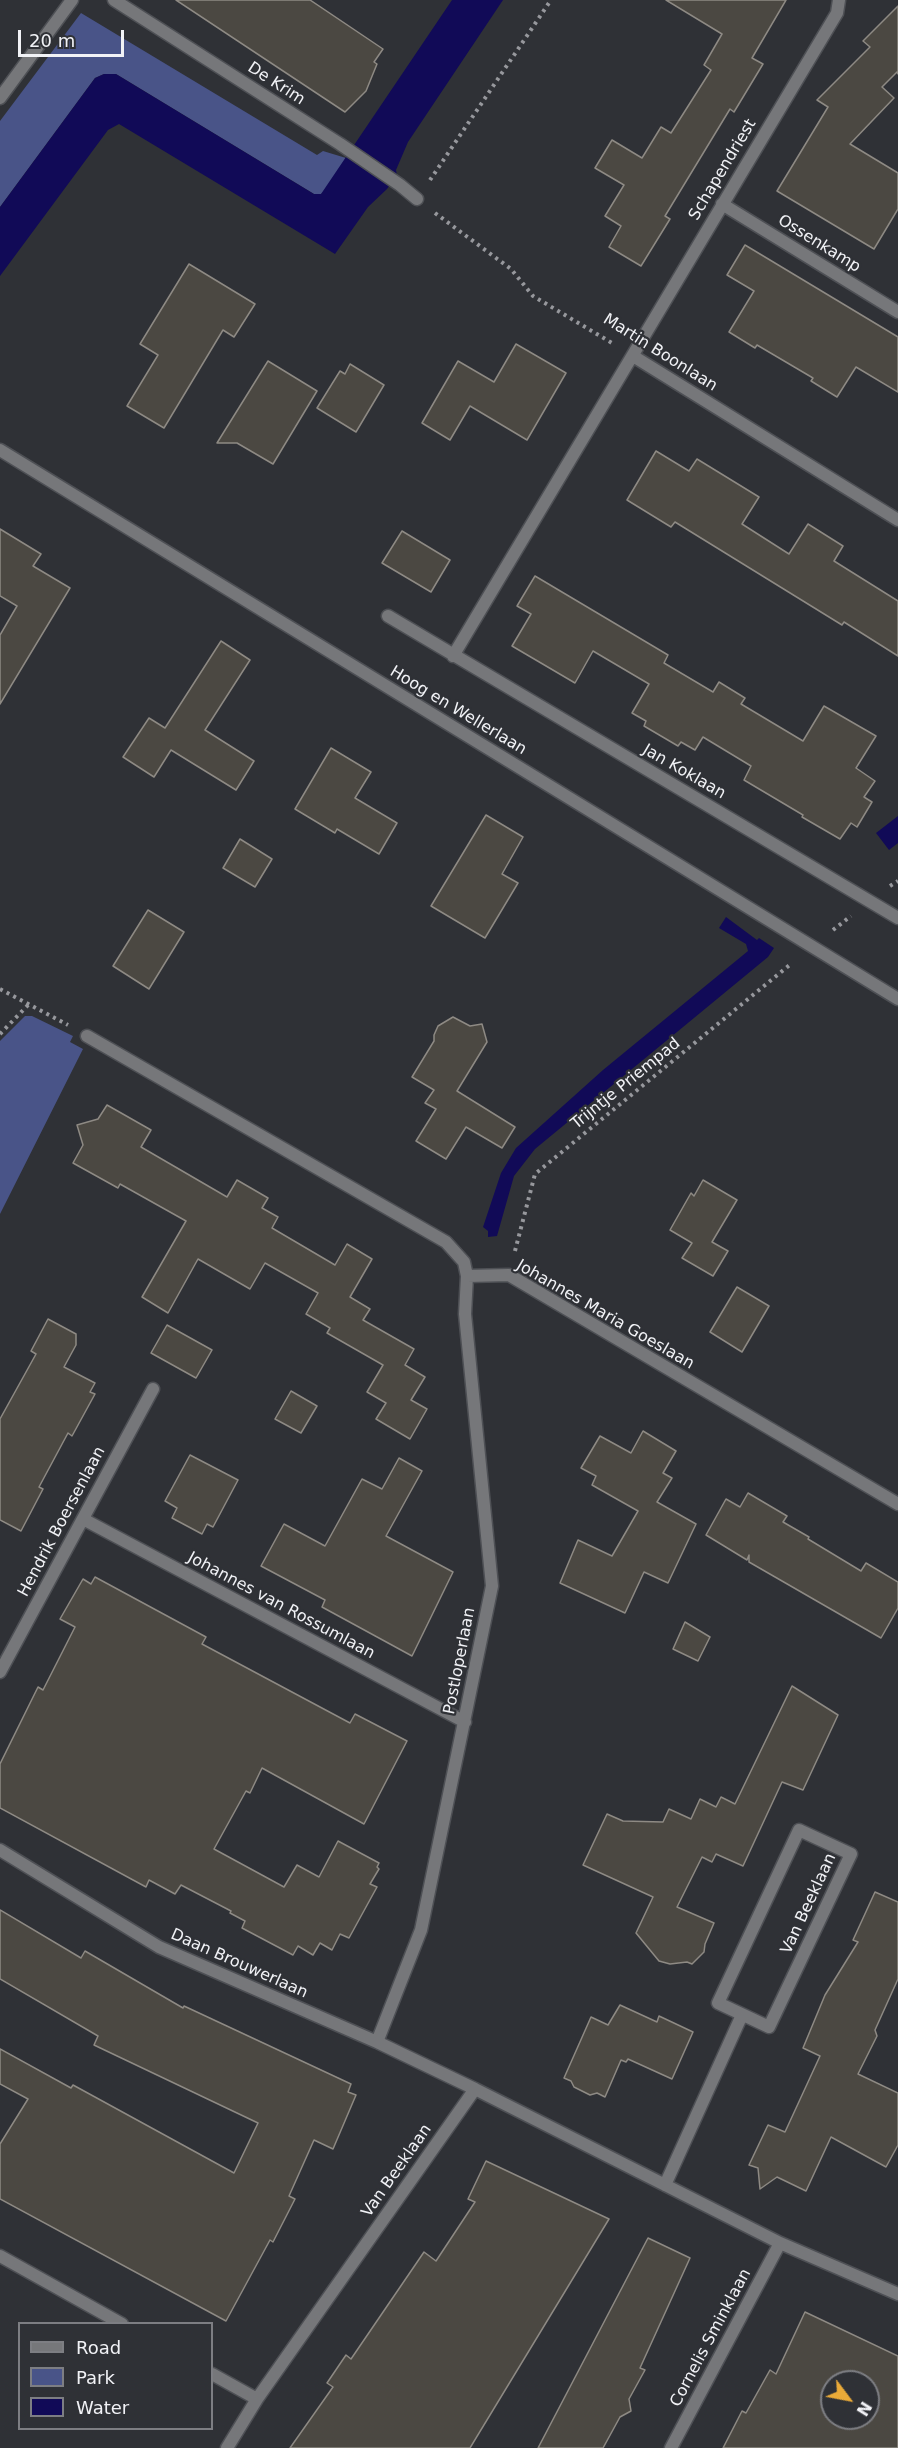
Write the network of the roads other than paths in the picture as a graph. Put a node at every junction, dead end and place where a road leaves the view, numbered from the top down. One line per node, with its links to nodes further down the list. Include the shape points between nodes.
1 (72, 0): 4 (street)
2 (114, 0): 5 (street, De Krim, via 340,144)
3 (839, 0): 6 (street, Schapendriest, via 837,13)
4 (0, 98)
5 (417, 200)
6 (722, 204): 7 (street, Ossenkamp); 8 (street, Schapendriest)
7 (898, 312)
8 (633, 356): 10 (street, Martin Boonlaan); 12 (street)
9 (0, 450): 14 (street, Hoog en Wellerlaan)
10 (898, 520)
11 (388, 616): 12 (street, Jan Koklaan)
12 (453, 656): 13 (street, Jan Koklaan)
13 (898, 918)
14 (898, 999)
15 (87, 1036): 16 (street, via 447,1242 464,1262)
16 (467, 1276): 18 (street, Johannes Maria Goeslaan, via 509,1275); 21 (street, Postloperlaan, via 465,1314 492,1586)
17 (153, 1389): 19 (street, Hendrik Boersenlaan)
18 (898, 1504)
19 (83, 1519): 20 (street, Hendrik Boersenlaan); 21 (street, Johannes van Rossumlaan)
20 (0, 1672)
21 (465, 1722): 24 (street, Postloperlaan, via 421,1930)
22 (0, 1850): 24 (street, Daan Brouwerlaan, via 159,1947)
23 (742, 2014): 23 (street, Van Beeklaan, via 770,2027 851,1854 799,1830 718,2003); 26 (street)
24 (377, 2042): 25 (street, Daan Brouwerlaan)
25 (475, 2089): 26 (street); 32 (street, Van Beeklaan)
26 (665, 2185): 27 (street)
27 (780, 2243): 29 (street); 34 (street, Cornelis Sminklaan)
28 (0, 2256): 30 (street)
29 (898, 2294)
30 (118, 2322)
31 (213, 2375): 32 (street)
32 (257, 2399): 33 (street, Van Beeklaan)
33 (226, 2448)
34 (671, 2448)

